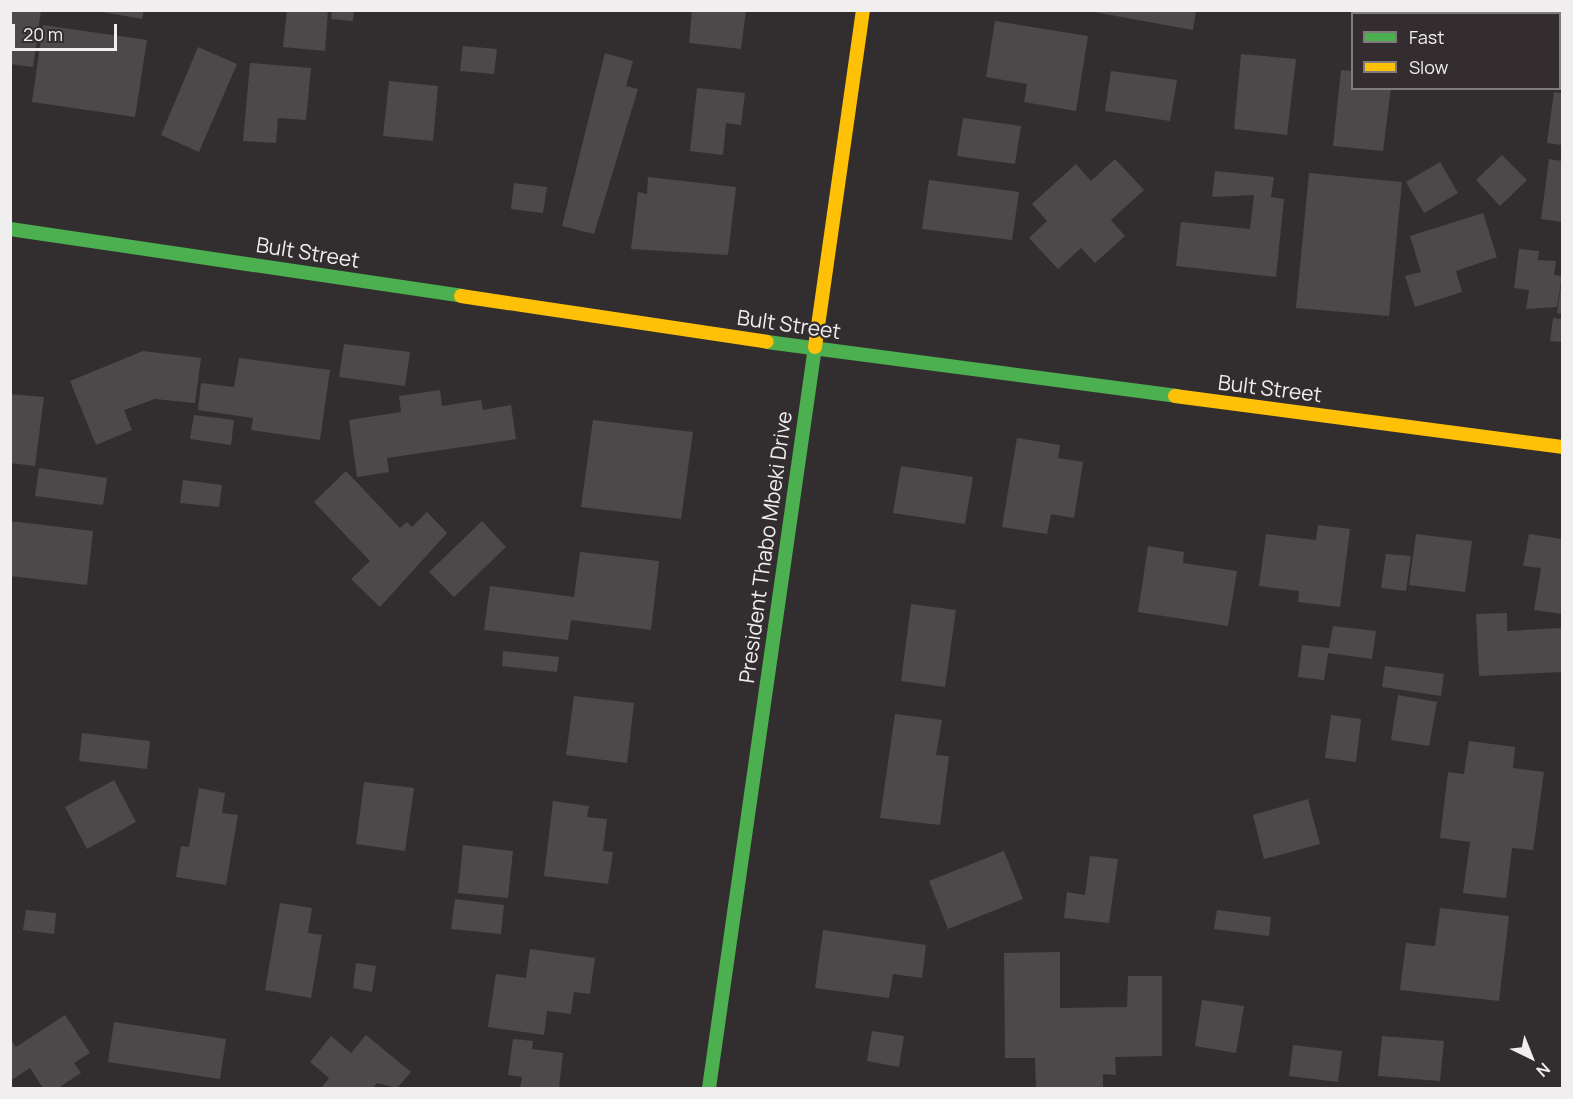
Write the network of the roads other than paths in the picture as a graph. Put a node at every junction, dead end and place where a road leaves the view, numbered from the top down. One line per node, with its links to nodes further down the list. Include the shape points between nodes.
1 (863, 10): 3 (street, President Thabo Mbeki Drive)
2 (10, 229): 3 (street, Bult Street)
3 (814, 349): 4 (street, Bult Street); 5 (street, President Thabo Mbeki Drive)
4 (1563, 447)
5 (709, 1089)

